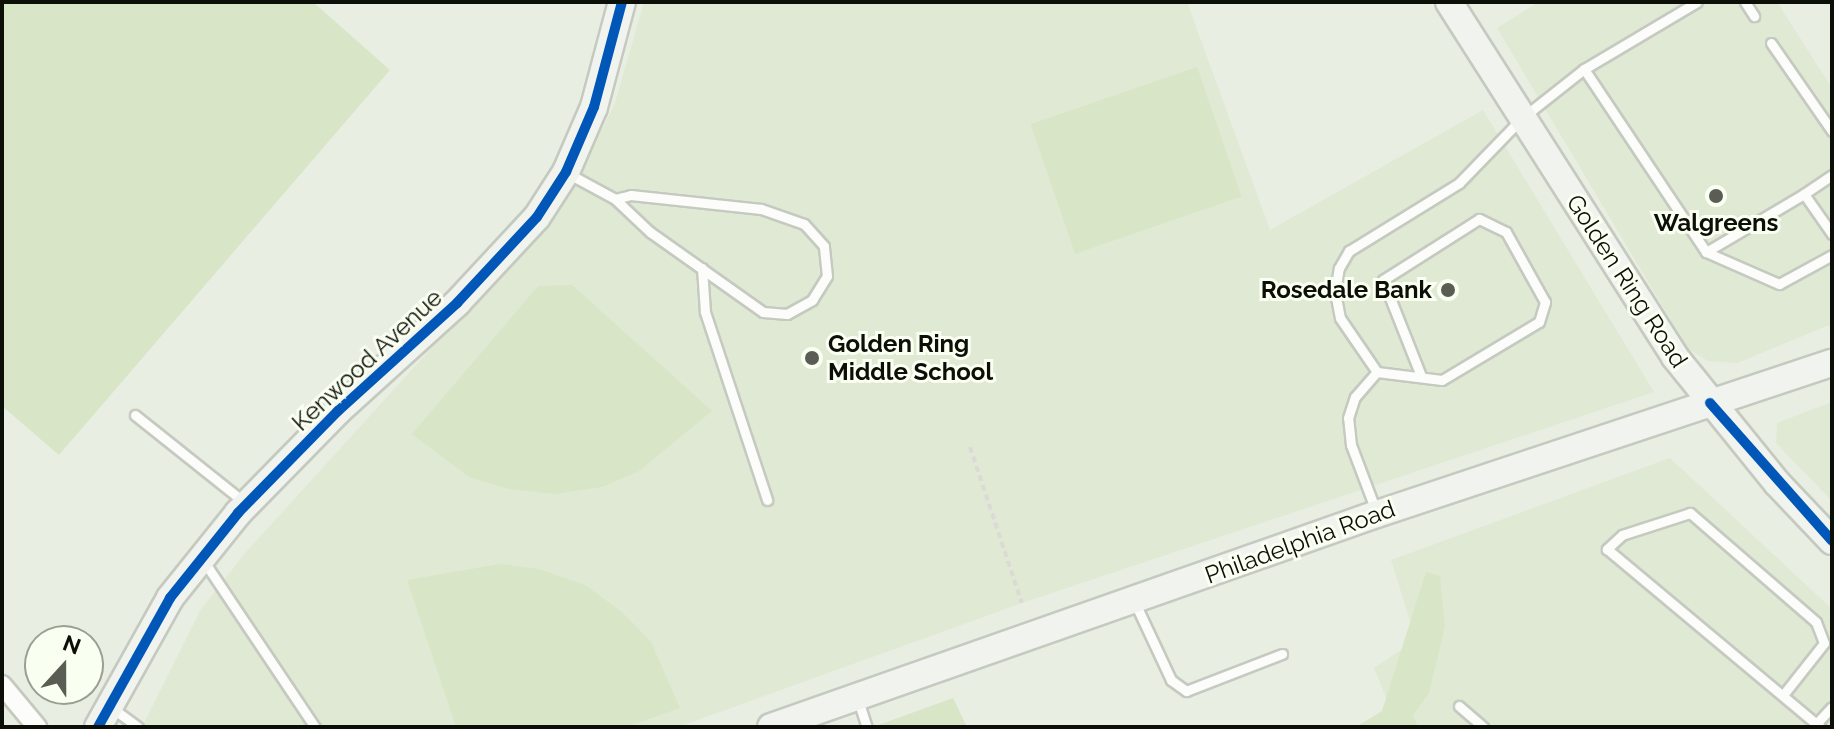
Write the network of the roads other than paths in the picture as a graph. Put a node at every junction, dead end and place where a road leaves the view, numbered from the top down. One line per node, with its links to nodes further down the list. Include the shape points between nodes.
1 (622, 2): 10 (main road, Kenwood Avenue, via 606,72)
2 (1449, 2): 8 (main road, Golden Ring Road)
3 (1697, 2): 7 (lane)
4 (1745, 2): 5 (lane)
5 (1754, 16)
6 (1771, 43): 9 (lane)
7 (1584, 69): 8 (lane); 15 (lane)
8 (1522, 118): 19 (lane, via 1459,183 1373,233 1349,251 1339,268 1335,292 1340,318); 21 (main road, Golden Ring Road, via 1666,344)
9 (1832, 131)
10 (566, 172): 13 (lane); 24 (main road, Kenwood Avenue, via 497,263)
11 (1832, 175): 12 (lane)
12 (1804, 194): 14 (lane); 15 (lane)
13 (615, 199): 17 (lane); 17 (lane, via 631,195 761,209 804,224 824,246 827,276 812,300 787,314 763,312)
14 (1832, 234)
15 (1706, 252): 16 (lane, via 1779,284)
16 (1832, 255)
17 (702, 268): 23 (lane, via 705,312)
18 (1832, 363): 21 (main road, Philadelphia Road)
19 (1377, 372): 20 (lane); 25 (lane, via 1355,397 1348,418 1351,445)
20 (1421, 376): 20 (lane, via 1442,380 1539,322 1545,302 1506,232 1479,219 1383,280)
21 (1710, 403): 25 (main road, Philadelphia Road); 26 (main road, Golden Ring Road)
22 (135, 415): 24 (lane)
23 (767, 500)
24 (247, 504): 27 (main road, Kenwood Avenue)
25 (1377, 514): 28 (main road, Philadelphia Road)
26 (1832, 541)
27 (201, 557): 35 (main road, Kenwood Avenue, via 170,598); 39 (lane)
28 (1133, 600): 29 (lane, via 1171,680 1186,691); 32 (main road, Philadelphia Road)
29 (1282, 654)
30 (2, 685): 37 (street)
31 (1783, 695): 31 (lane, via 1824,643 1816,622 1690,513 1622,535 1607,549); 36 (lane)
32 (857, 697): 40 (main road, Philadelphia Road); 41 (lane)
33 (1459, 706): 42 (lane)
34 (1832, 707): 36 (lane)
35 (104, 717): 38 (lane)
36 (1818, 725)
37 (37, 727)
38 (138, 727)
39 (315, 727)
40 (771, 727)
41 (867, 727)
42 (1483, 727)

